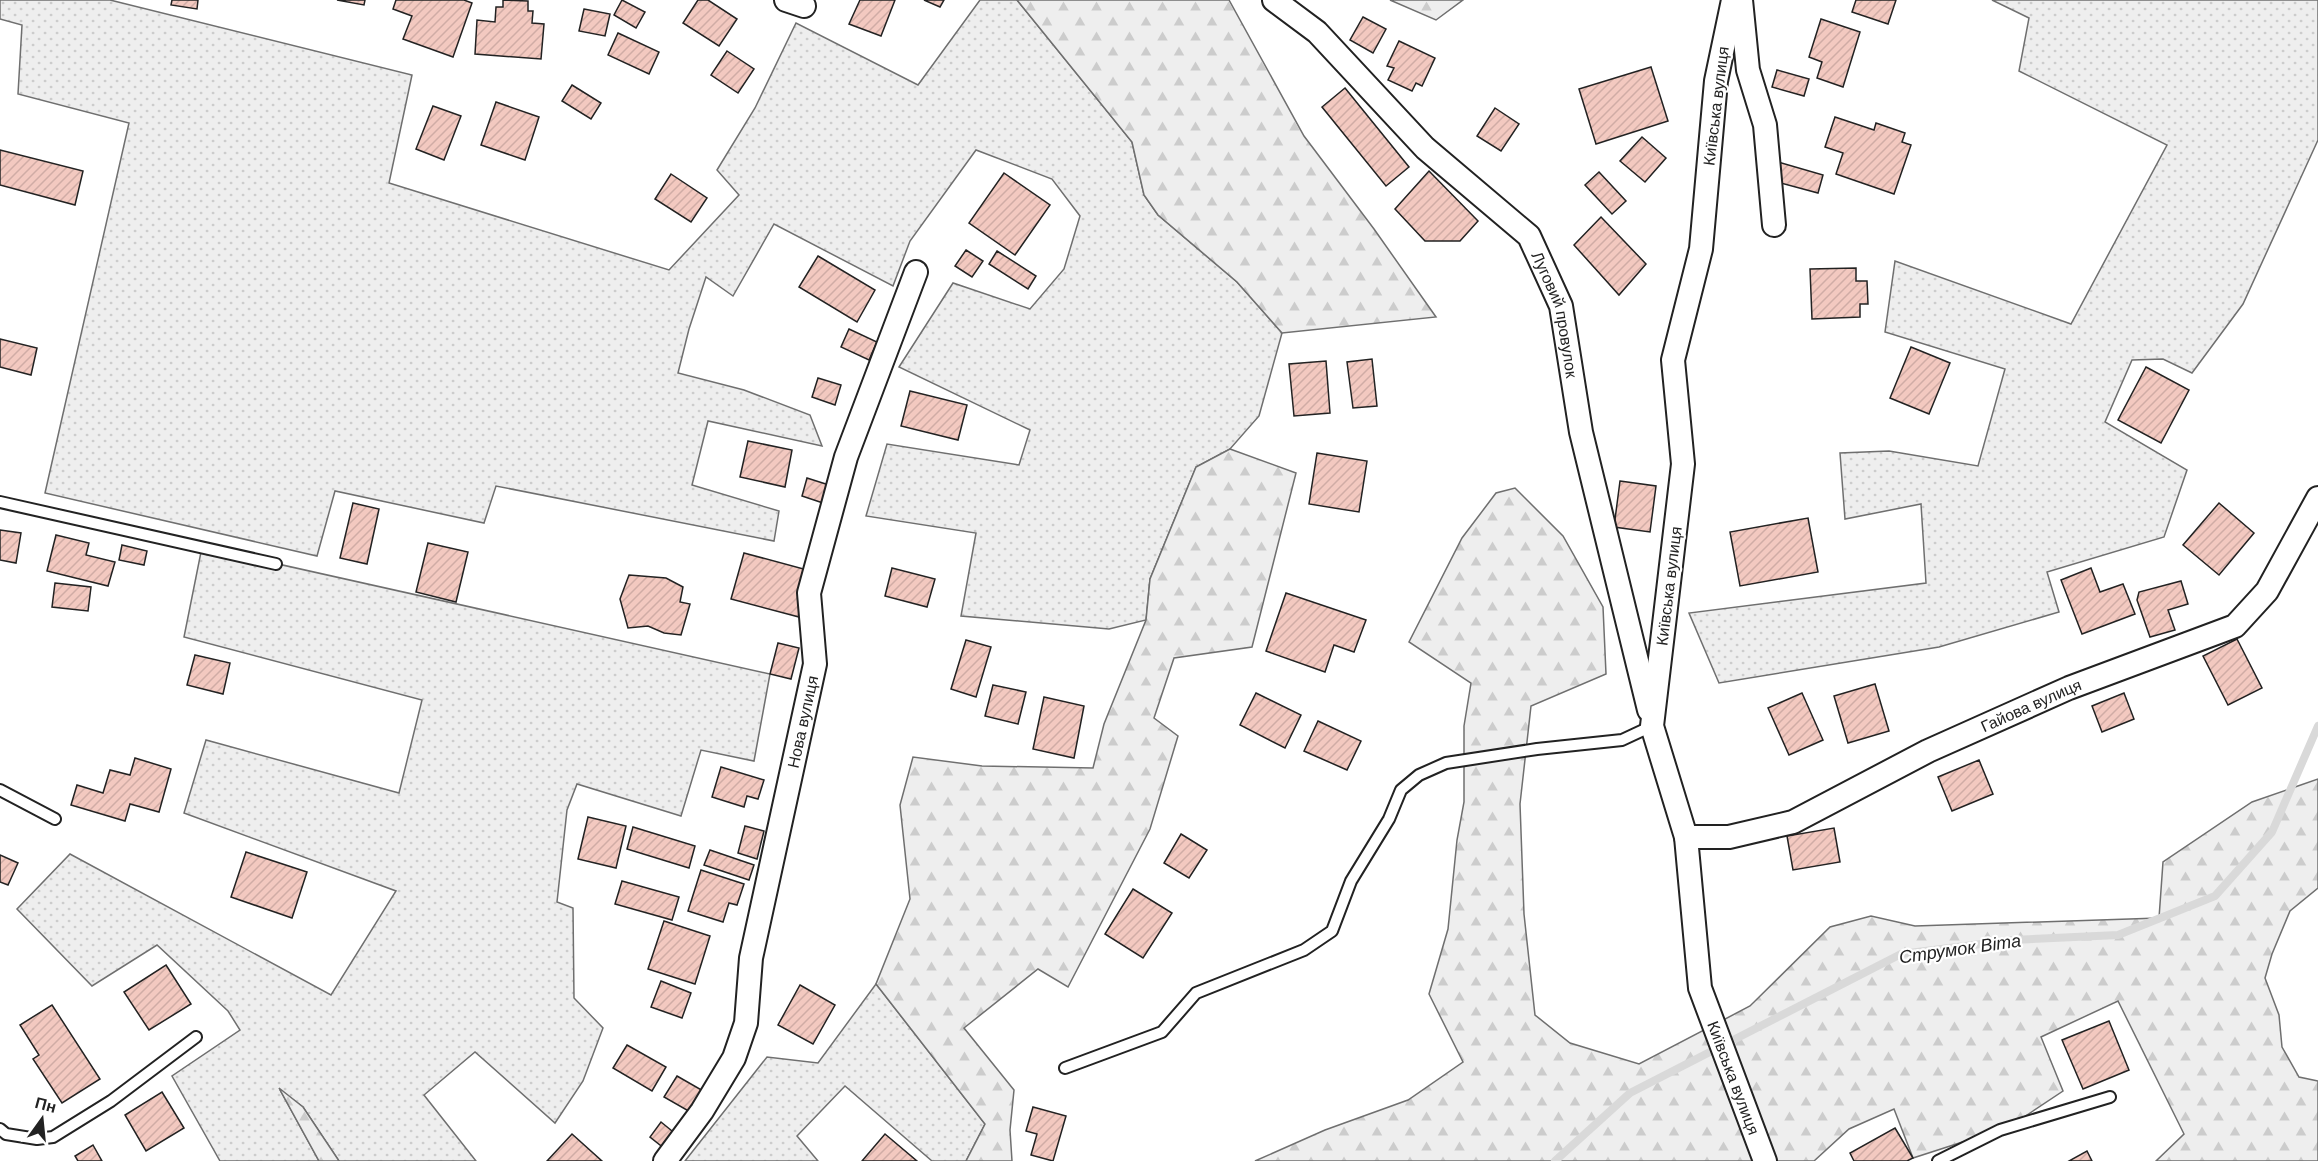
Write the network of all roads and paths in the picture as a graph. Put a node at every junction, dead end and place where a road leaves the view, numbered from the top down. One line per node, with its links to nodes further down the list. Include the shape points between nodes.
1 (1733, 0): 9 (street, Київська вулиця, via 1716,81 1701,249 1673,360 1683,464)
2 (1741, 0): 4 (street, via 1748,70 1765,125)
3 (1283, 4): 9 (street, Луговий провулок, via 1317,32 1425,148 1529,236 1561,306 1581,432)
4 (1773, 225)
5 (916, 272): 17 (street, Нова вулиця, via 846,457 809,593 814,664 751,958 746,1023 734,1058)
6 (2318, 498): 12 (street, Гайова вулиця, via 2267,591 2235,626 2069,688 1928,751 1793,822 1729,837)
7 (0, 502): 8 (lane)
8 (276, 564)
9 (1652, 726): 12 (street, Київська вулиця); 14 (lane, via 1622,740 1537,748 1446,763 1419,775 1401,790 1389,819 1351,881 1332,932 1304,950 1196,993 1162,1032)
10 (0, 790): 11 (lane)
11 (55, 819)
12 (1686, 837): 18 (street, Київська вулиця, via 1700,988)
13 (196, 1037): 16 (lane, via 111,1101 53,1137 37,1139 6,1134)
14 (1065, 1068)
15 (2110, 1097): 19 (lane, via 2000,1130)
16 (0, 1129)
17 (665, 1161)
18 (1765, 1161)
19 (1938, 1161)

